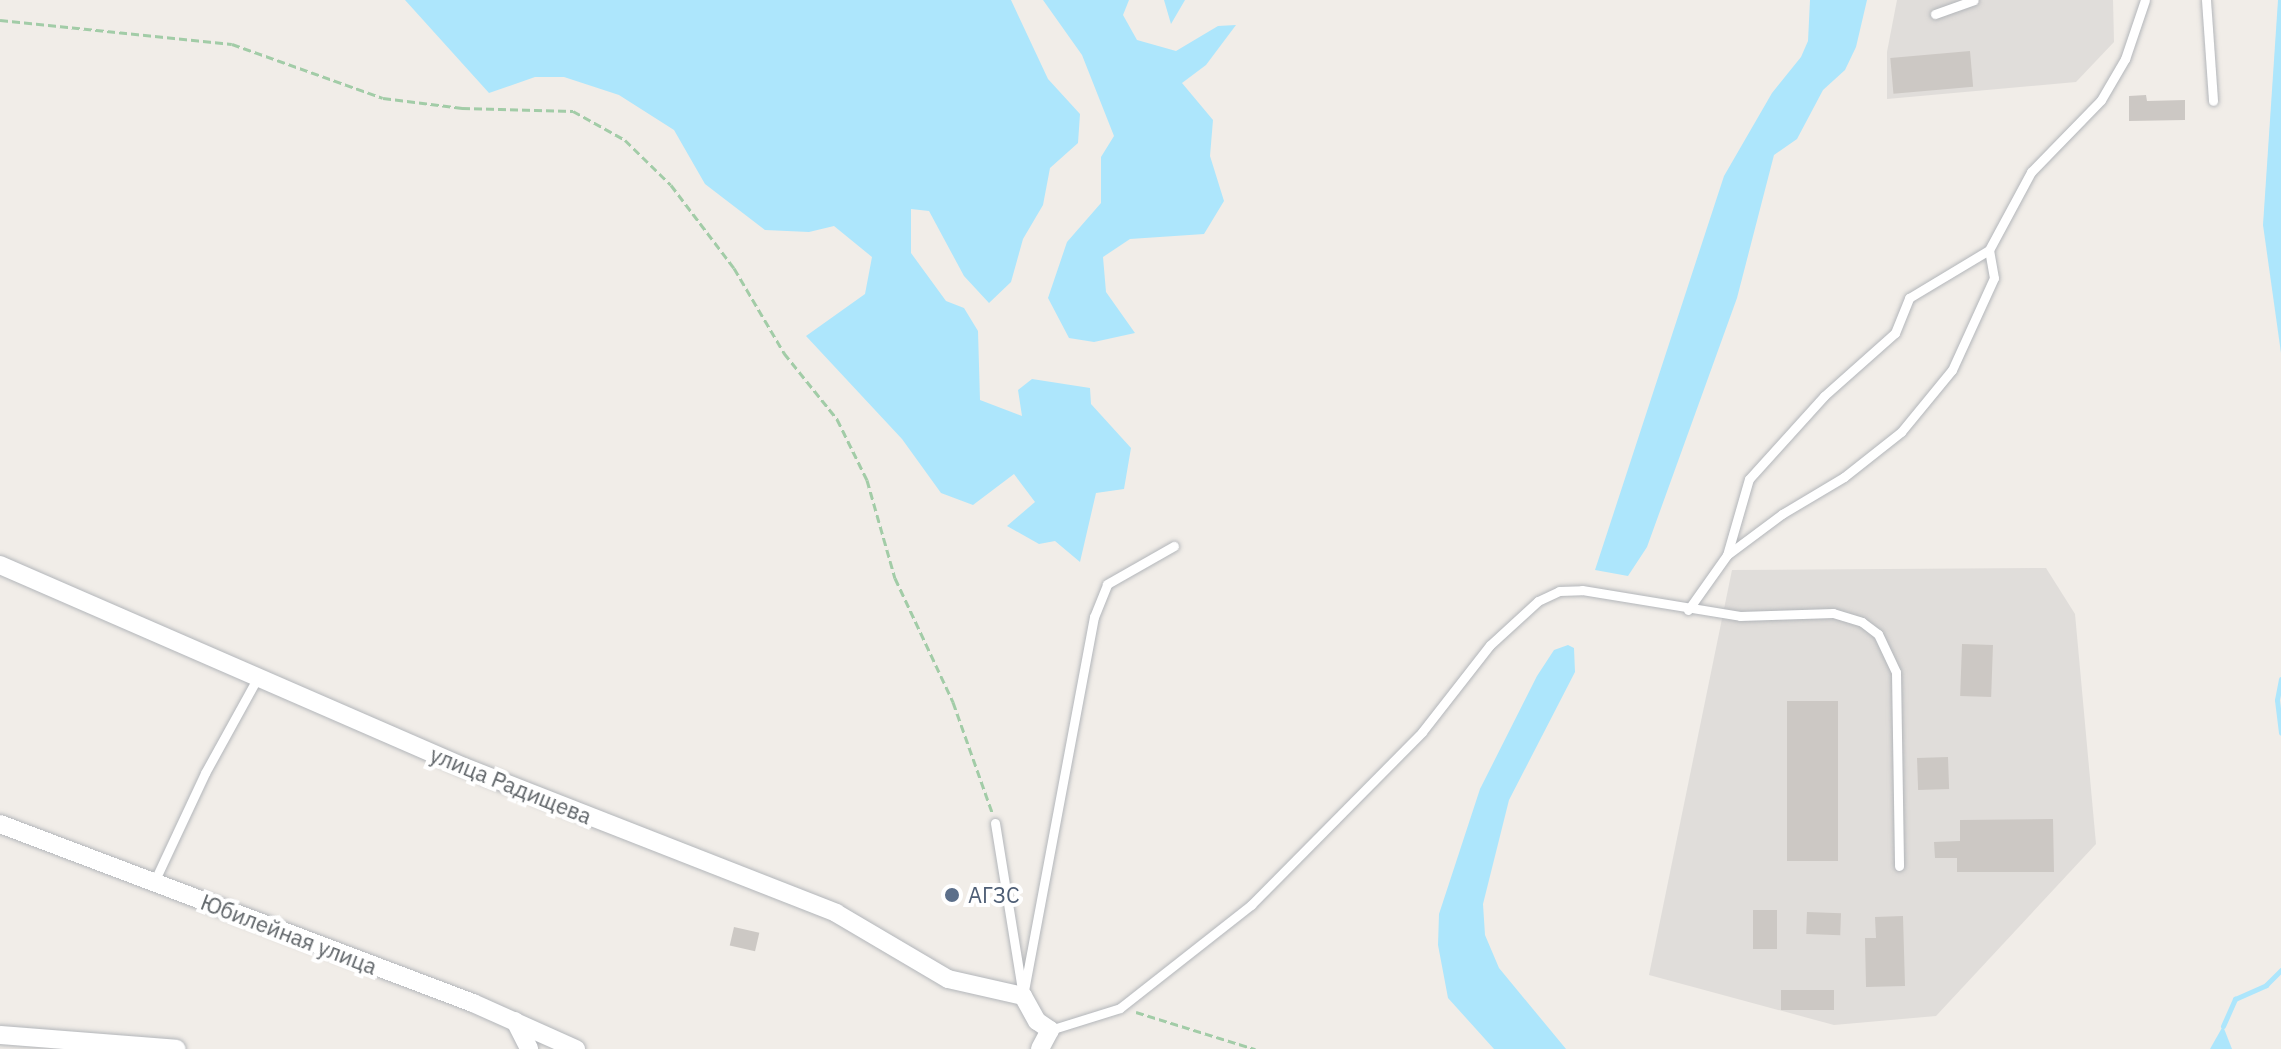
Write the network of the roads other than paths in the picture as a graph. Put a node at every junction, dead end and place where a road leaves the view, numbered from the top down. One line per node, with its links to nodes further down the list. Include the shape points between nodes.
1 (1974, 0): 4 (lane)
2 (2145, 0): 6 (lane, via 2125,59 2101,100 2031,172)
3 (2206, 0): 5 (lane)
4 (1935, 14)
5 (2213, 101)
6 (1989, 250): 8 (lane, via 1909,298 1895,333 1824,396 1749,479); 8 (lane, via 1994,278 1952,370 1901,432)
7 (1174, 546): 16 (lane, via 1107,584 1094,617)
8 (1727, 555): 10 (lane)
9 (0, 565): 11 (street, улица Радищева)
10 (1688, 610): 14 (lane, via 1740,616 1833,613 1862,622 1878,634 1896,672); 18 (lane, via 1582,590 1559,591 1538,601 1490,645 1422,732 1251,905 1120,1008)
11 (259, 675): 15 (lane); 16 (street, улица Радищева, via 478,773 836,913 948,979)
12 (995, 823): 16 (lane)
13 (0, 824): 15 (street, Юбилейная улица)
14 (1899, 866)
15 (154, 882): 17 (street, Юбилейная улица)
16 (1023, 996): 18 (street, via 1037,1021)
17 (515, 1021): 21 (street); 22 (street, Юбилейная улица)
18 (1050, 1030): 23 (street)
19 (0, 1035): 20 (street)
20 (176, 1049)
21 (529, 1049)
22 (576, 1049)
23 (1040, 1049)

